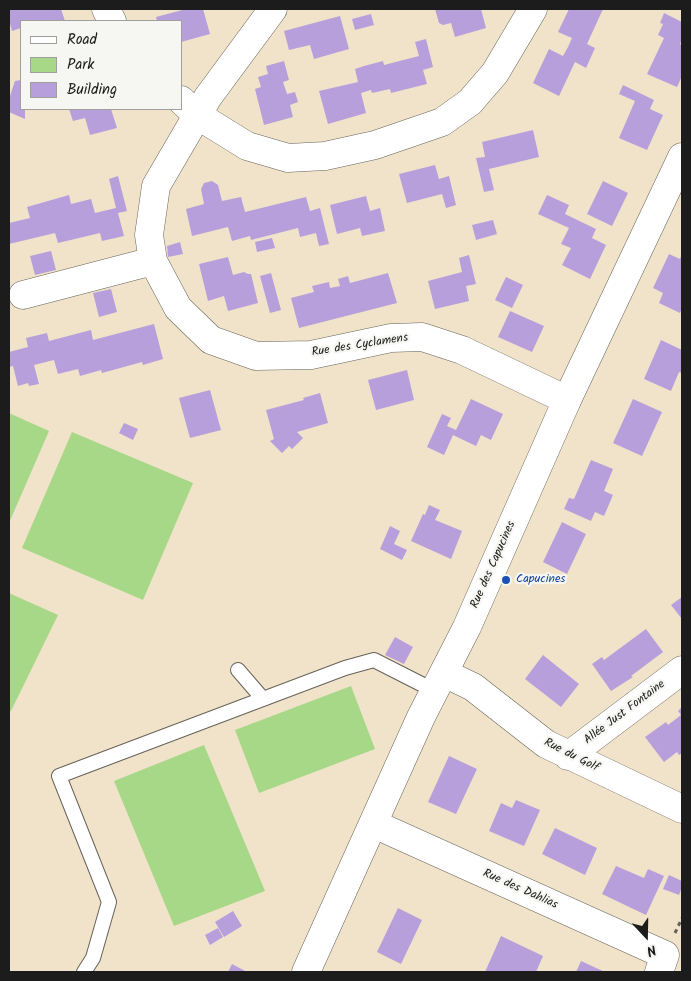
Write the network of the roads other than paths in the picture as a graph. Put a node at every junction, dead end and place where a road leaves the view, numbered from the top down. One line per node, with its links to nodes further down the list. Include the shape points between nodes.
1 (273, 9): 3 (street, Rue des Cyclamens, via 208,97)
2 (533, 9): 3 (street, via 496,74 470,102 442,122 374,145 325,156 288,158 247,146)
3 (189, 107): 5 (street, Rue des Cyclamens, via 156,186 148,235)
4 (682, 157): 7 (street, Rue des Capucines)
5 (153, 261): 6 (street); 7 (street, Rue des Cyclamens, via 178,308 210,340 238,350 256,356 311,355 391,338 422,336 462,350)
6 (23, 295)
7 (567, 400): 10 (street, Rue des Capucines)
8 (238, 670): 11 (lane)
9 (682, 670): 12 (street, Allée Just Fontaine)
10 (439, 682): 11 (lane, via 374,660); 12 (street, Rue du Golf, via 473,687 546,744); 14 (street, Rue des Capucines)
11 (263, 699): 16 (lane, via 60,776 109,902 93,958)
12 (568, 756): 13 (street, Rue du Golf)
13 (682, 809)
14 (374, 824): 15 (street, Rue des Dahlias); 17 (street, Rue des Capucines)
15 (662, 964)
16 (84, 972)
17 (306, 972)

